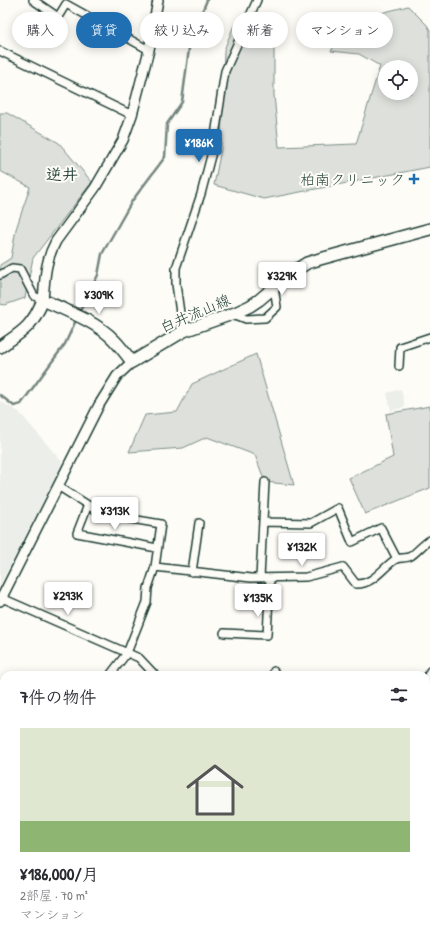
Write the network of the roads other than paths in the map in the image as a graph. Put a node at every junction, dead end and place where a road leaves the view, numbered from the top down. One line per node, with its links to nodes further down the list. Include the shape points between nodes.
1 (33, 0): 4 (street, via 58,17 66,4)
2 (158, 0): 4 (street)
3 (257, 0): 12 (street, via 225,71 213,148 201,194 176,268 176,284)
4 (149, 50): 6 (street)
5 (0, 51): 6 (street)
6 (132, 115): 10 (street, via 113,160 51,251 45,273)
7 (430, 229): 9 (main road, 白井流山線, via 320,258 298,268)
8 (0, 275): 10 (street, via 12,268 20,270 34,296)
9 (274, 287): 11 (main road, 白井流山線, via 259,300); 11 (street, via 277,307 265,318 246,319)
10 (43, 300): 14 (main road, via 32,322); 15 (main road, via 99,328 113,339)
11 (233, 314): 12 (main road, 白井流山線)
12 (184, 331): 15 (main road, 白井流山線)
13 (430, 337): 16 (street, via 400,348)
14 (0, 347)
15 (132, 362): 18 (street, via 108,388)
16 (399, 366)
17 (265, 482): 20 (street)
18 (58, 486): 19 (street); 29 (street)
19 (88, 505): 23 (street, via 102,514 161,524); 23 (street, via 77,533)
20 (263, 522): 24 (street, via 311,523 338,508 352,542 381,528); 27 (street)
21 (199, 523): 26 (street)
22 (430, 540): 24 (street, via 410,557)
23 (157, 548): 25 (street)
24 (396, 559): 28 (street, via 362,584 356,584 343,567 306,577)
25 (155, 567): 26 (street); 31 (street, via 148,588 147,602)
26 (192, 572): 27 (street)
27 (260, 578): 28 (street)
28 (270, 578): 30 (street, via 266,635)
29 (1, 599): 31 (street)
30 (224, 633)
31 (127, 653): 32 (street); 33 (street, via 139,658)
32 (113, 671)
33 (151, 671)

